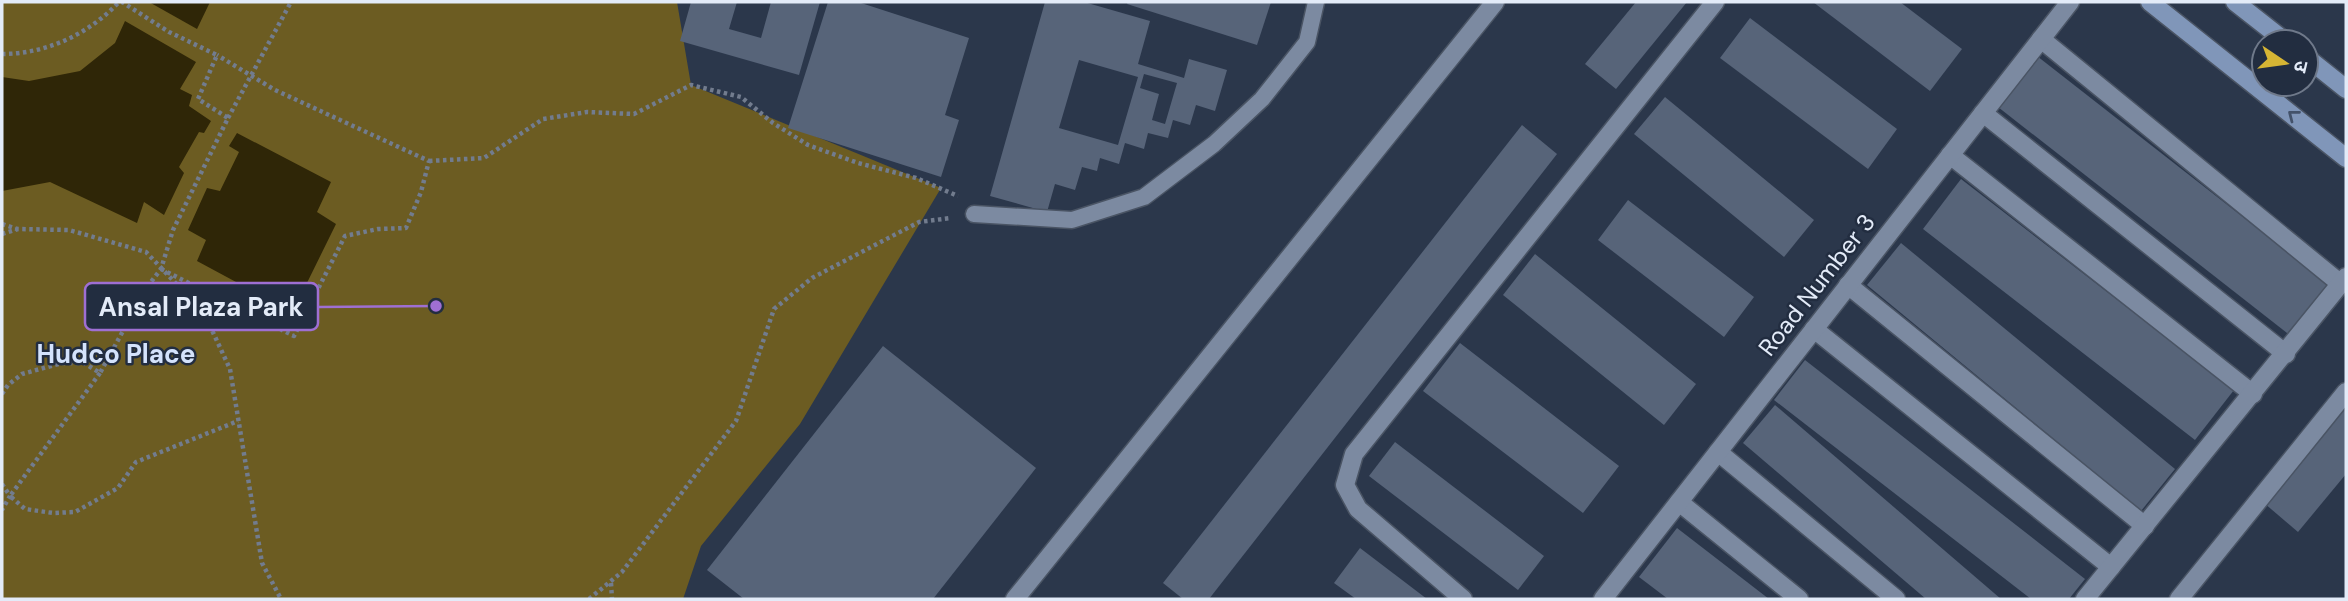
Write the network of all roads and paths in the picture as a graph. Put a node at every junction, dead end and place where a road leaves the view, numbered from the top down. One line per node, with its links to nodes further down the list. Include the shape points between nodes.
1 (120, 2): 11 (path, via 74,37 38,51); 12 (path)
2 (291, 2): 14 (path)
3 (1316, 2): 22 (lane, via 1307,42 1262,99 1214,144 1144,197 1072,220)
4 (1495, 2): 47 (street)
5 (1715, 2): 48 (street, via 1354,454 1345,485 1358,509)
6 (2070, 2): 10 (street, Road Number 3)
7 (2150, 2): 19 (main road, one-way to 7)
8 (2235, 2): 9 (main road)
9 (2269, 28)
10 (2042, 38): 16 (street, Road Number 3); 27 (street)
11 (2, 54)
12 (217, 55): 14 (path); 17 (path, via 198,99)
13 (2320, 68): 15 (main road)
14 (252, 76): 17 (path); 20 (path)
15 (2346, 89)
16 (1983, 113): 18 (street, Road Number 3); 30 (street)
17 (228, 118): 26 (path, via 173,230)
18 (1950, 155): 28 (street, Road Number 3); 34 (street)
19 (2346, 158)
20 (429, 161): 21 (path, via 484,158 543,119 587,112 634,114 691,85 741,97 808,145); 26 (path, via 406,228 345,236 294,336)
21 (962, 197)
22 (974, 214): 43 (path, via 919,222 812,278 774,309 736,421)
23 (2, 223): 24 (path)
24 (18, 229): 25 (path); 26 (path, via 69,230 146,252)
25 (2, 233)
26 (162, 269): 31 (path, via 128,313); 35 (path, via 204,313 230,369)
27 (2344, 280): 30 (street)
28 (1848, 285): 29 (street, Road Number 3); 41 (street)
29 (1814, 329): 36 (street, Road Number 3); 42 (street)
30 (2286, 354): 34 (street)
31 (100, 373): 33 (path, via 84,363 62,363 22,373); 38 (path)
32 (2346, 392): 53 (street)
33 (2, 394)
34 (2253, 394): 41 (street)
35 (238, 421): 38 (path, via 136,462 118,488 75,512 24,509); 44 (path, via 262,562)
36 (1718, 452): 39 (street, Road Number 3); 51 (street)
37 (2, 484): 38 (path)
38 (10, 496): 40 (path)
39 (1679, 502): 49 (street, Road Number 3); 50 (street)
40 (2, 510)
41 (2145, 526): 42 (street)
42 (2111, 567): 52 (street)
43 (611, 582): 45 (path); 46 (path)
44 (281, 599)
45 (589, 599)
46 (612, 599)
47 (1015, 599)
48 (1463, 599)
49 (1603, 599)
50 (1799, 599)
51 (1896, 599)
52 (2085, 599)
53 (2179, 599)

